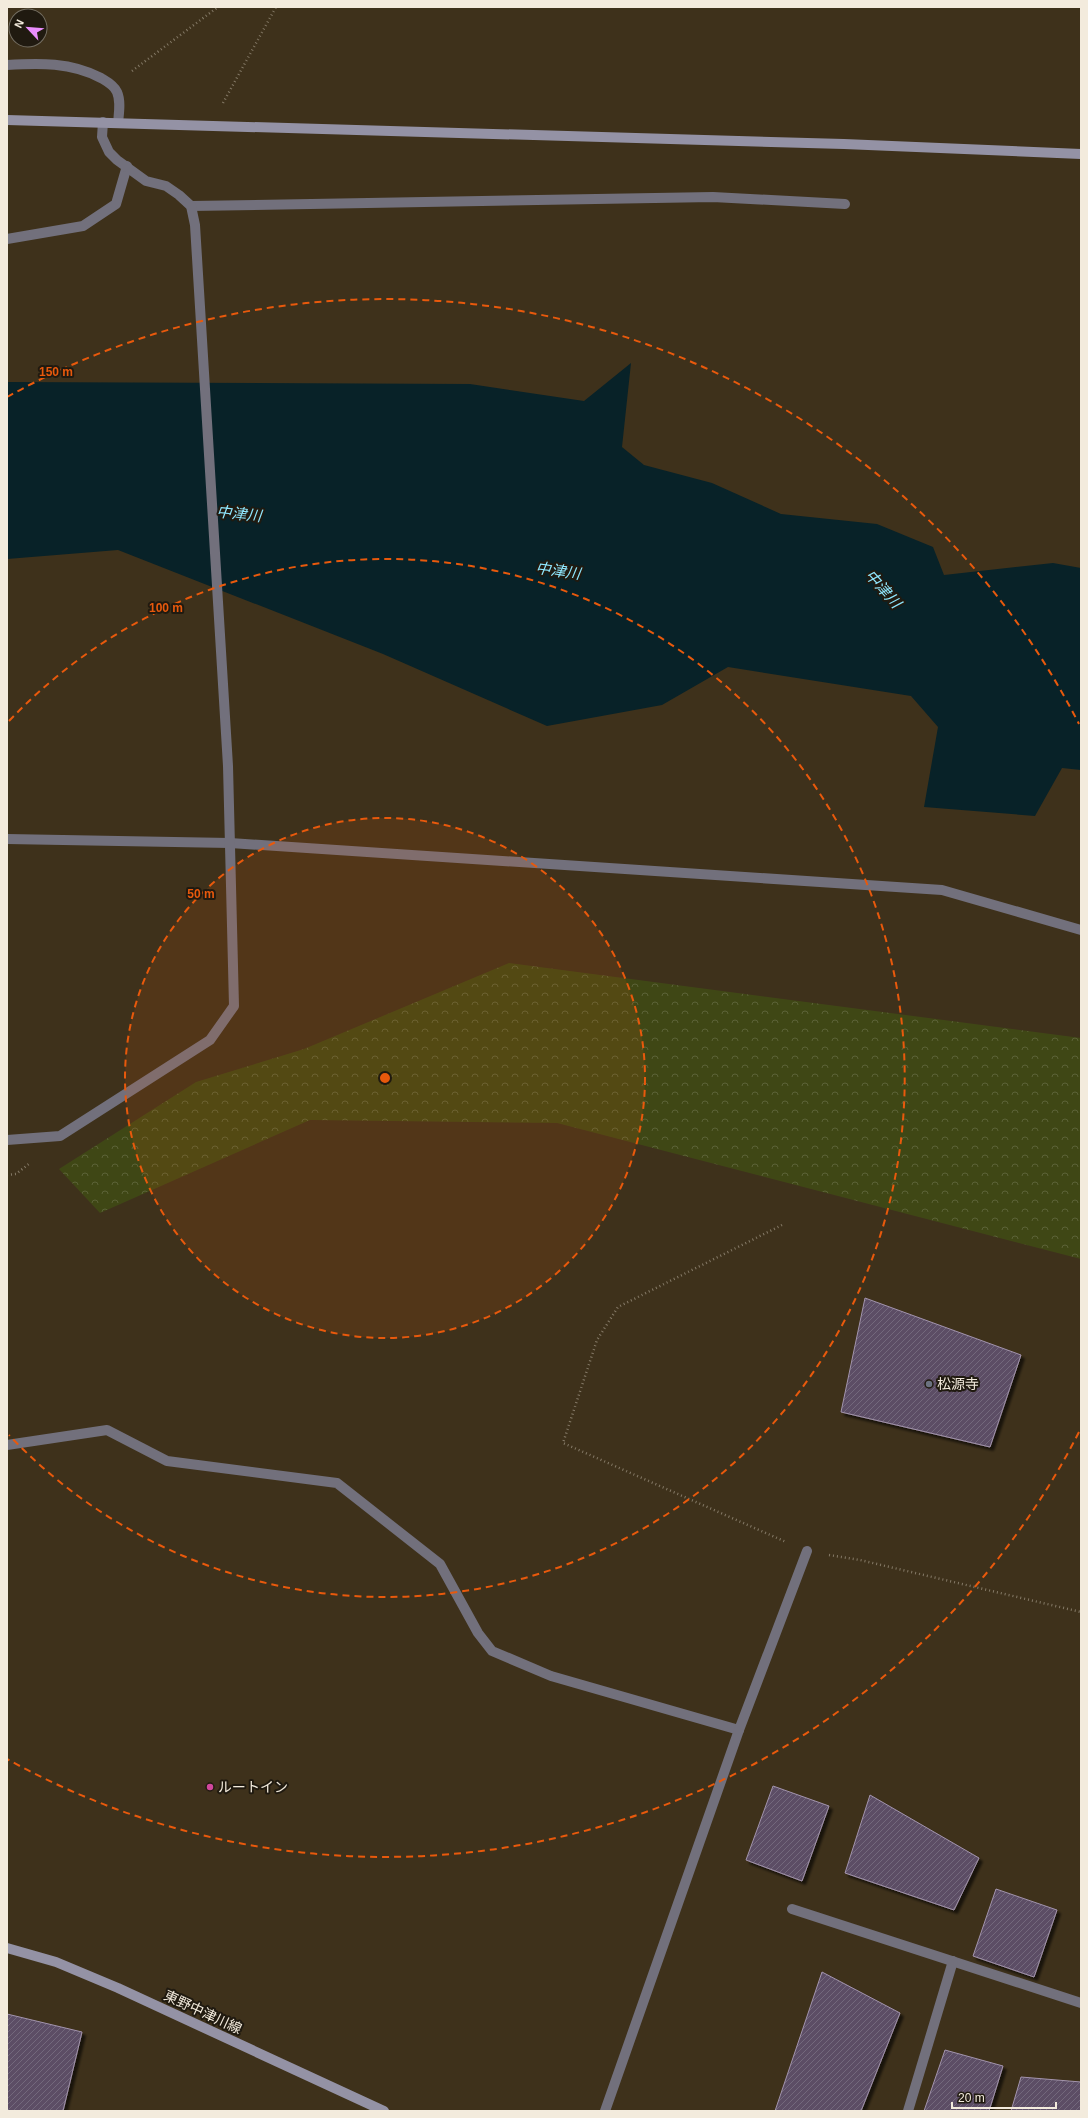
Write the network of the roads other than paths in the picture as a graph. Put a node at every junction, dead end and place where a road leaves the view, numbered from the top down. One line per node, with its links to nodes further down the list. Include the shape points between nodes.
1 (7, 65): 4 (street, via 64,65 95,75 117,91)
2 (7, 120): 3 (street)
3 (103, 122): 4 (street); 6 (street, via 102,137 109,152)
4 (118, 123): 5 (street)
5 (1081, 154)
6 (126, 166): 8 (street, via 146,181 166,186); 9 (street, via 116,204 83,226)
7 (846, 204): 8 (street, via 713,197)
8 (191, 206): 11 (street, via 195,225 228,766)
9 (7, 238)
10 (7, 839): 11 (street)
11 (230, 843): 12 (street, via 942,890); 13 (street, via 234,1006 210,1040 60,1136)
12 (1081, 930)
13 (7, 1140)
14 (7, 1445): 16 (street, via 107,1430 167,1461 337,1483 440,1564 478,1633 492,1651 551,1676)
15 (807, 1551): 16 (street)
16 (739, 1730): 22 (street)
17 (792, 1909): 19 (street)
18 (7, 1948): 21 (street, 東野中津川線, via 56,1962 118,1988)
19 (953, 1961): 20 (street); 23 (street)
20 (1081, 2003)
21 (384, 2111)
22 (605, 2111)
23 (908, 2111)

